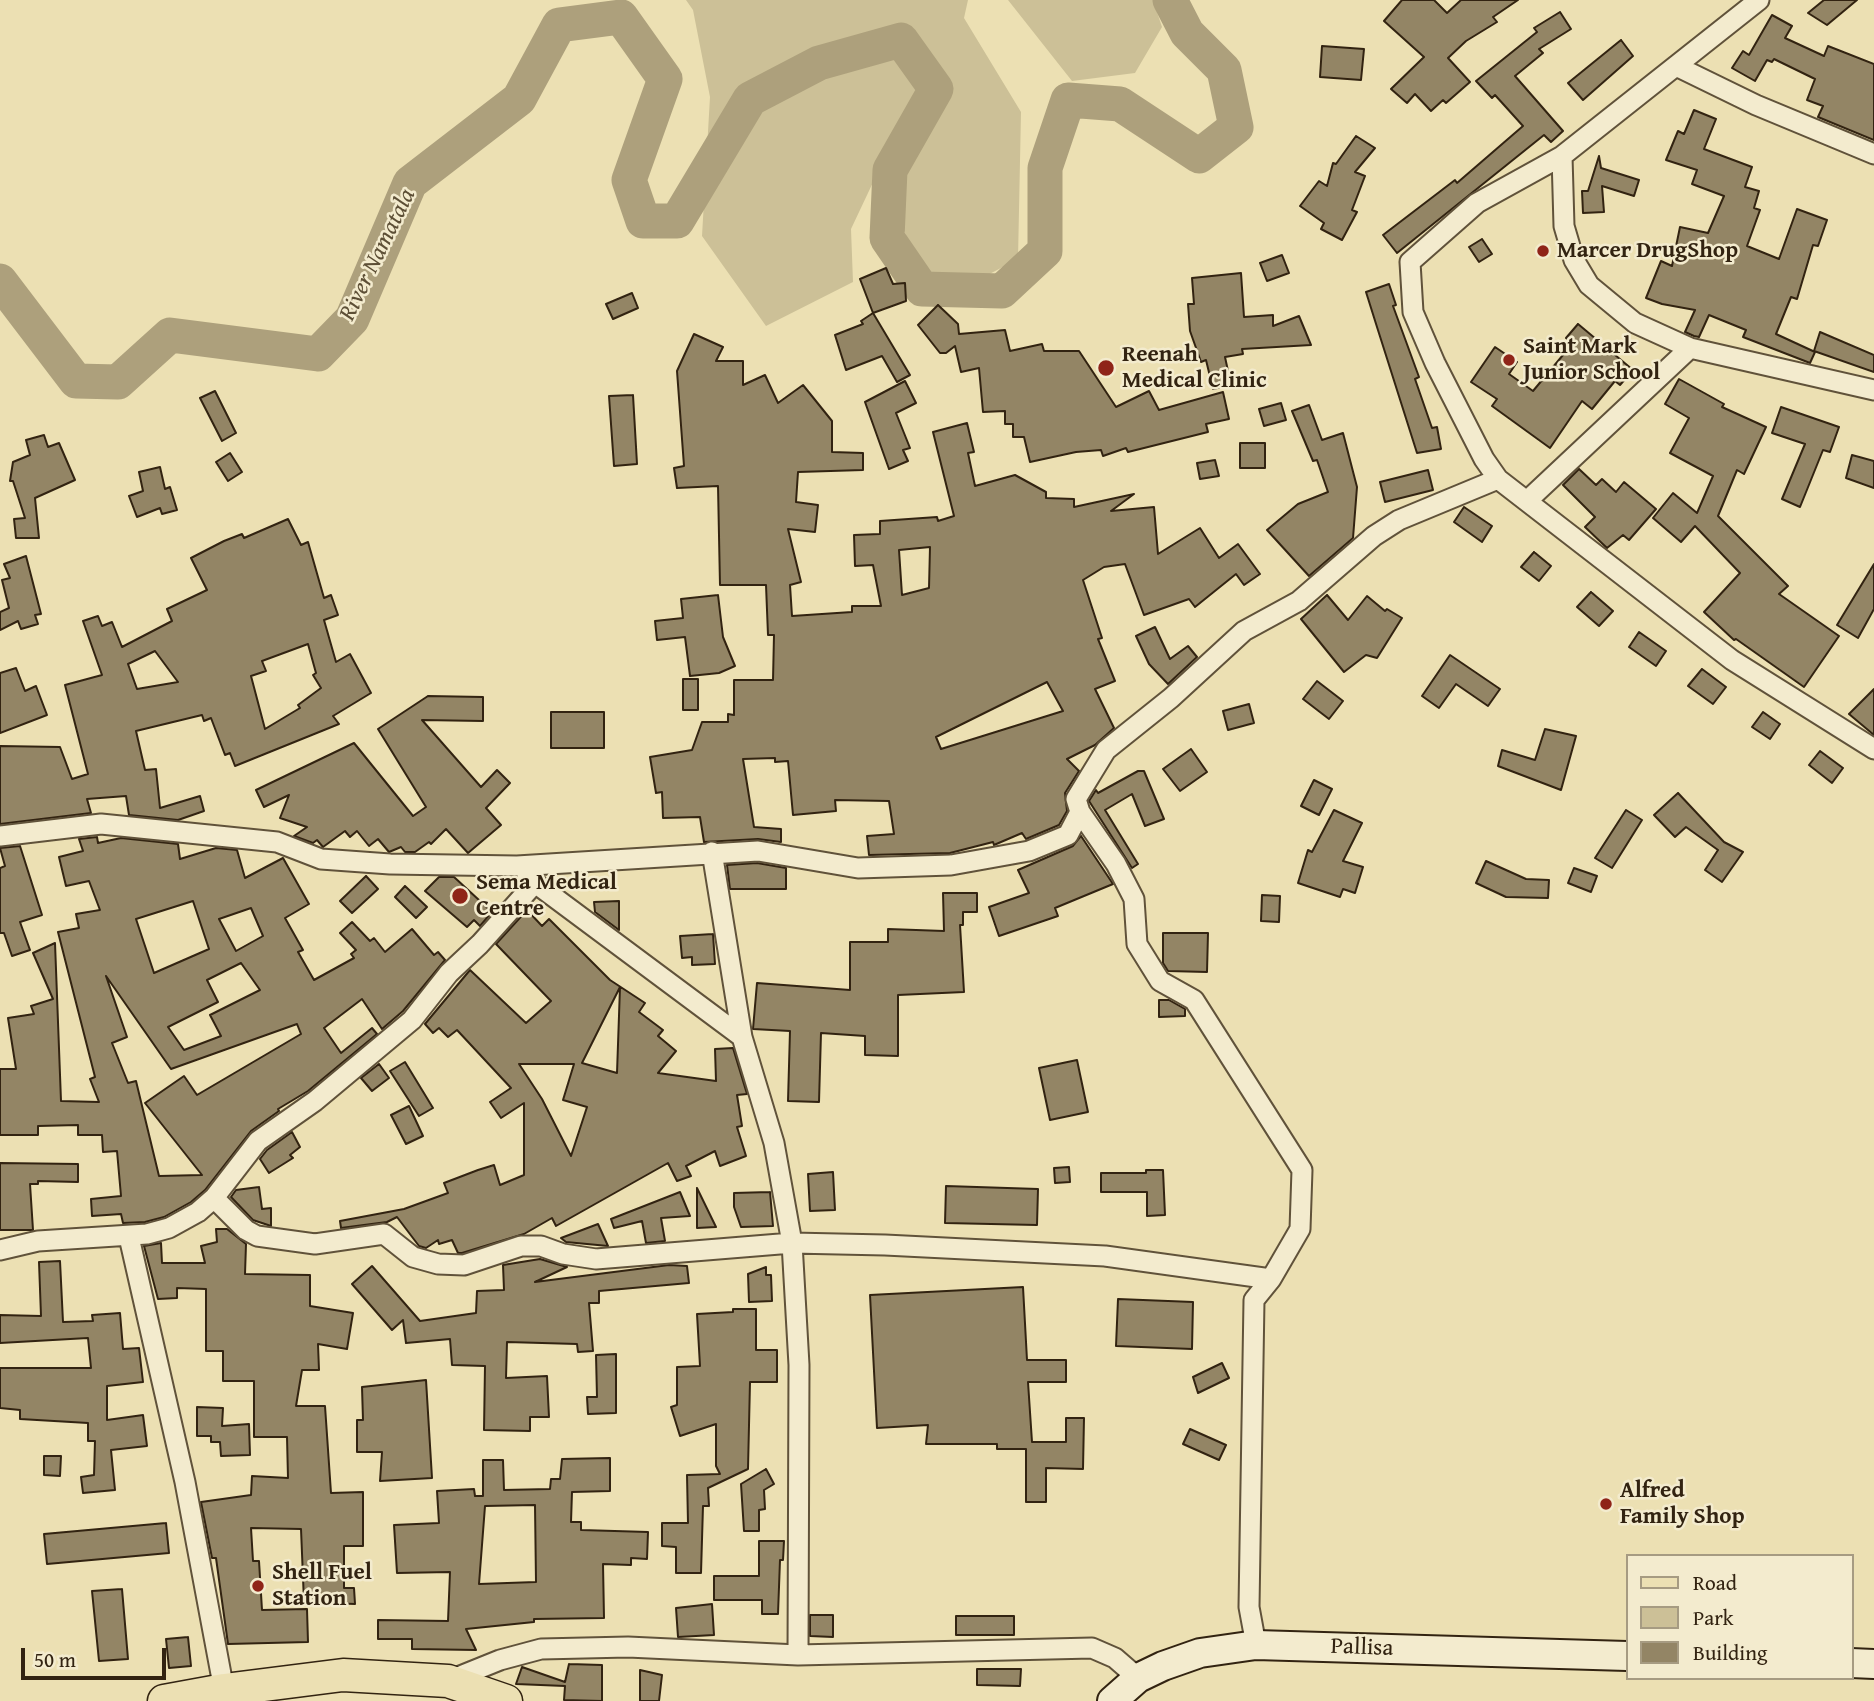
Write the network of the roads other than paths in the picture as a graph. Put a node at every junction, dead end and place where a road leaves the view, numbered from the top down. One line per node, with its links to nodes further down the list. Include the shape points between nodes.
1 (1759, 0): 2 (street)
2 (1676, 66): 3 (street); 4 (street)
3 (1874, 154)
4 (1562, 156): 5 (street, via 1564,226 1574,260 1588,285 1635,323); 7 (street, via 1477,203 1410,261 1413,312 1435,363)
5 (1690, 348): 6 (street); 8 (street)
6 (1874, 390)
7 (1498, 479): 8 (street); 10 (street, via 1399,520 1299,601 1244,631 1106,750 1076,799)
8 (1528, 500): 9 (street, via 1732,660)
9 (1874, 748)
10 (1080, 812): 12 (street, via 1068,835 1038,847 951,866 858,868 758,851); 20 (street, via 1134,899 1136,944 1160,981 1194,1000 1301,1170 1300,1229)
11 (0, 836): 13 (street, via 101,824 276,842 321,859)
12 (712, 852): 13 (street); 15 (street)
13 (517, 866): 14 (street)
14 (534, 884): 15 (street); 16 (street, via 449,973 412,1020 315,1101 258,1141)
15 (742, 1037): 18 (street, via 774,1143)
16 (214, 1198): 17 (street, via 170,1228); 18 (street, via 257,1236 315,1244 384,1234 414,1257 438,1264 464,1265 520,1246 541,1246 596,1259)
17 (129, 1237): 19 (street, via 52,1240); 28 (street, via 182,1469)
18 (792, 1244): 20 (street, via 1105,1256); 22 (street, via 799,1365)
19 (0, 1250)
20 (1271, 1279): 21 (street, via 1254,1300 1249,1607)
21 (1256, 1645): 23 (main road, Pallisa); 26 (main road, Pallisa, via 1200,1653)
22 (798, 1655): 26 (street, via 1092,1648 1115,1658); 27 (street, via 628,1647 541,1649)
23 (1626, 1656)
24 (1853, 1663): 25 (main road)
25 (1874, 1664)
26 (1138, 1678): 31 (main road, Pallisa)
27 (448, 1681): 28 (main road, via 343,1675); 30 (main road)
28 (224, 1690): 29 (main road)
29 (164, 1701)
30 (506, 1701)
31 (1112, 1701)

